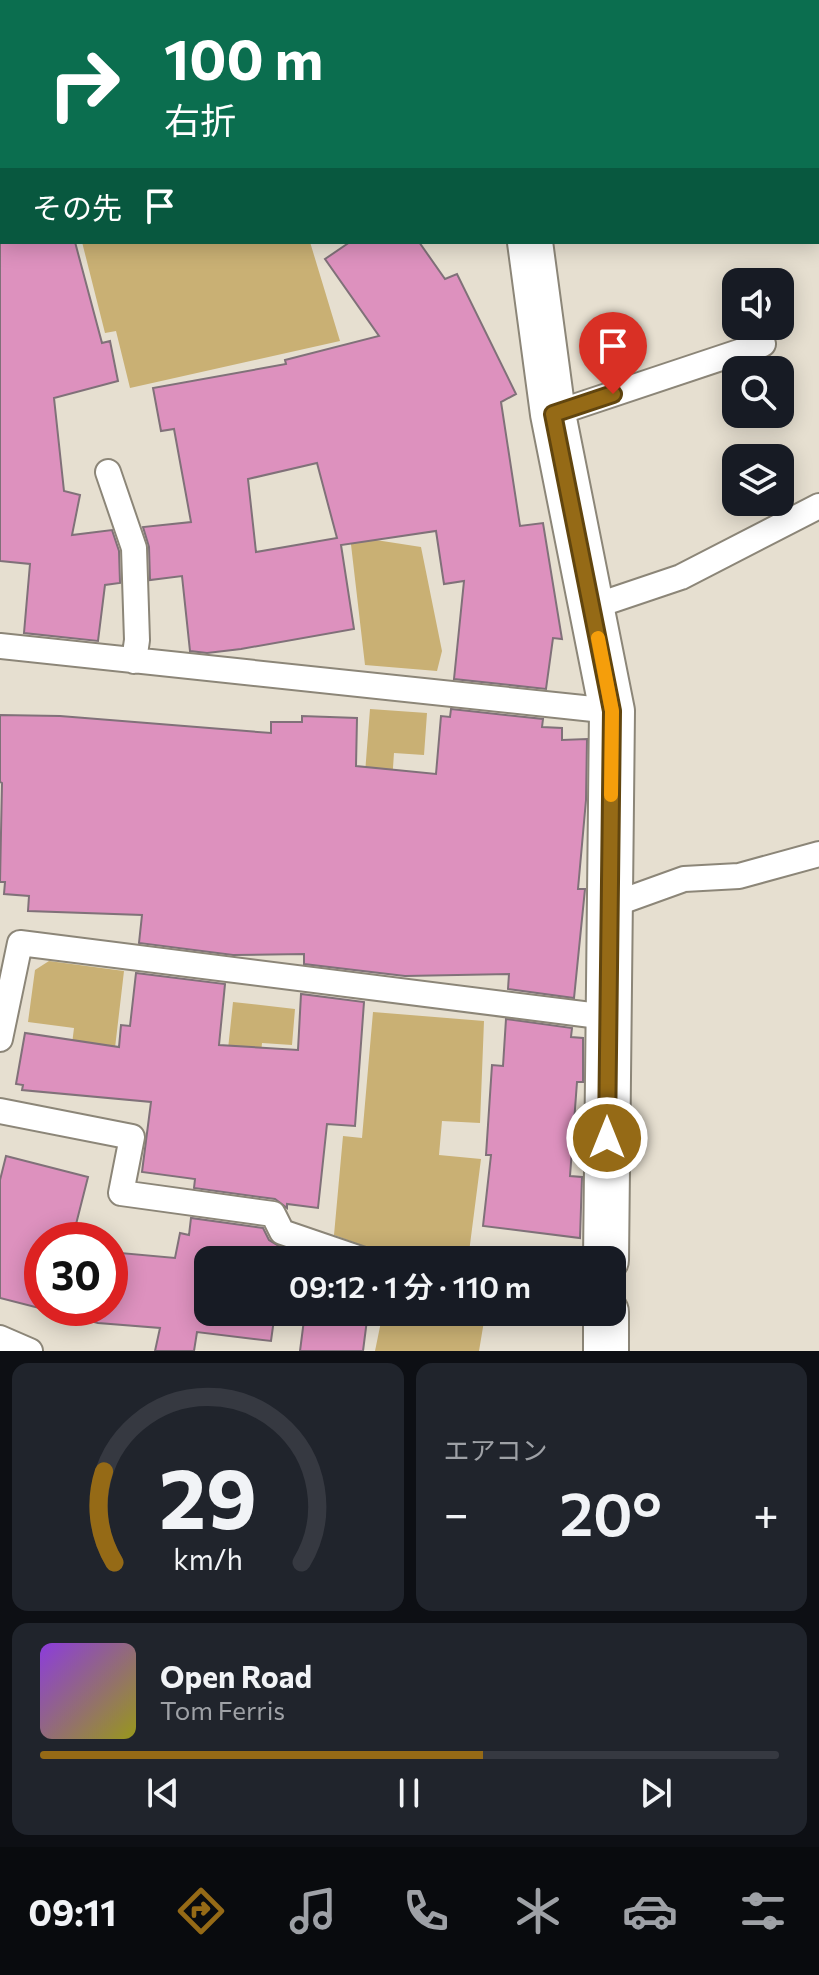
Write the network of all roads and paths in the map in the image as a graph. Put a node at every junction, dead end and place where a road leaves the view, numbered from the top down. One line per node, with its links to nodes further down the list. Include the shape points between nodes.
1 (530, 244): 3 (street)
2 (763, 344): 3 (lane)
3 (553, 414): 6 (street)
4 (108, 472): 8 (lane, via 134,548)
5 (819, 506): 6 (lane, via 681,577)
6 (592, 607): 9 (street)
7 (0, 646): 8 (lane)
8 (134, 661): 9 (lane)
9 (612, 711): 11 (street)
10 (819, 854): 11 (lane, via 739,876 684,879)
11 (609, 906): 12 (street)
12 (607, 1017): 13 (lane, via 20,943); 16 (street)
13 (0, 1039)
14 (0, 1111): 15 (lane, via 132,1137 121,1193 273,1214 282,1232)
15 (323, 1246)
16 (606, 1246)
17 (606, 1326): 20 (street)
18 (0, 1338): 19 (lane)
19 (30, 1351)
20 (606, 1351)

